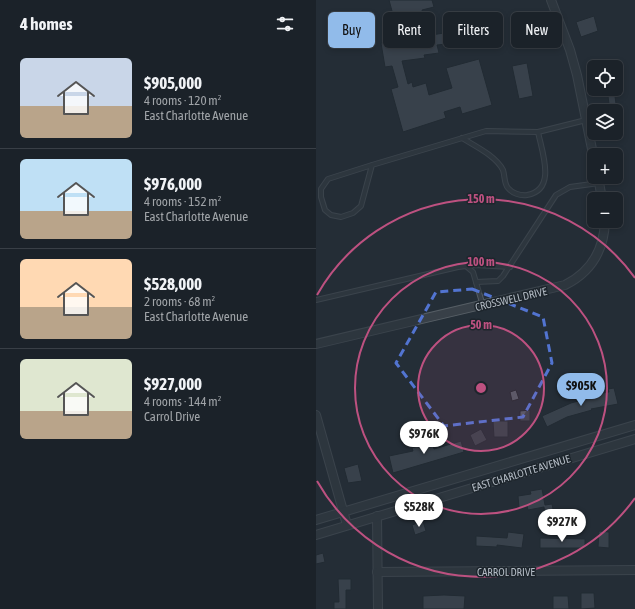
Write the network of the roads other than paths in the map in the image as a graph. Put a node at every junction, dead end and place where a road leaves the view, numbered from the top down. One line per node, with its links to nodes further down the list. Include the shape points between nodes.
1 (551, 0): 2 (street, via 570,50)
2 (586, 120): 3 (lane); 5 (street)
3 (538, 132): 4 (lane, via 486,131); 4 (lane, via 545,166 544,182 540,190 522,195 506,187 498,164)
4 (462, 138): 6 (lane)
5 (592, 148)
6 (372, 166): 6 (lane, via 328,179 323,184 321,197 325,210 331,215 341,217 353,213 361,206)
7 (587, 183): 10 (lane, via 556,194)
8 (605, 228): 13 (street, CROSSWELL DRIVE, via 599,252 583,274 565,285)
9 (467, 267): 10 (lane); 11 (lane, via 473,272); 12 (lane)
10 (510, 267): 11 (lane, via 498,281)
11 (476, 282): 13 (lane)
12 (316, 300)
13 (483, 306): 14 (street, CROSSWELL DRIVE)
14 (316, 344)
15 (316, 415): 18 (street)
16 (635, 425): 18 (street, EAST CHARLOTTE AVENUE)
17 (635, 439): 19 (street, EAST CHARLOTTE AVENUE)
18 (343, 512): 20 (street, EAST CHARLOTTE AVENUE); 21 (street)
19 (377, 516): 21 (street, EAST CHARLOTTE AVENUE); 24 (street)
20 (316, 520)
21 (347, 525): 22 (street, EAST CHARLOTTE AVENUE)
22 (316, 534)
23 (635, 570): 24 (street, CARROL DRIVE)
24 (377, 572): 25 (street)
25 (378, 609)

